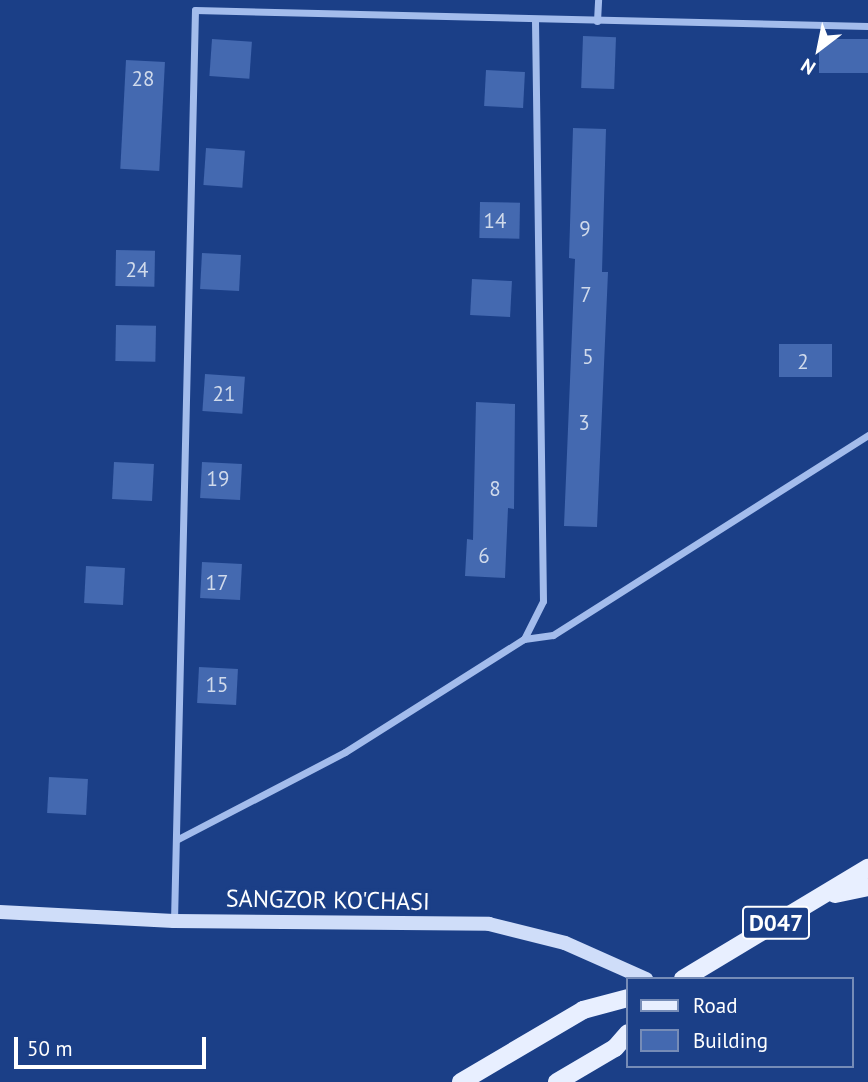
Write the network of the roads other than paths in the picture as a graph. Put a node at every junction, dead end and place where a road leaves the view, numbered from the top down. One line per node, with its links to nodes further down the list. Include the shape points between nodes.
1 (598, 0): 3 (street)
2 (536, 20): 3 (street); 6 (street, via 542,601); 7 (street, via 195,10)
3 (597, 21): 4 (street)
4 (868, 26)
5 (868, 435): 6 (street, via 553,635)
6 (524, 639): 7 (street, via 345,752)
7 (178, 839): 12 (street)
8 (868, 868): 10 (main road, D047)
9 (868, 887): 10 (main road)
10 (818, 898): 14 (main road, D047)
11 (0, 912): 12 (street, SANGZOR KO'CHASI)
12 (174, 921): 13 (street, SANGZOR KO'CHASI, via 489,924 565,943)
13 (642, 977)
14 (687, 977)
15 (626, 999): 17 (main road, via 583,1010)
16 (626, 1035): 18 (main road, via 615,1048)
17 (461, 1082)
18 (557, 1082)

